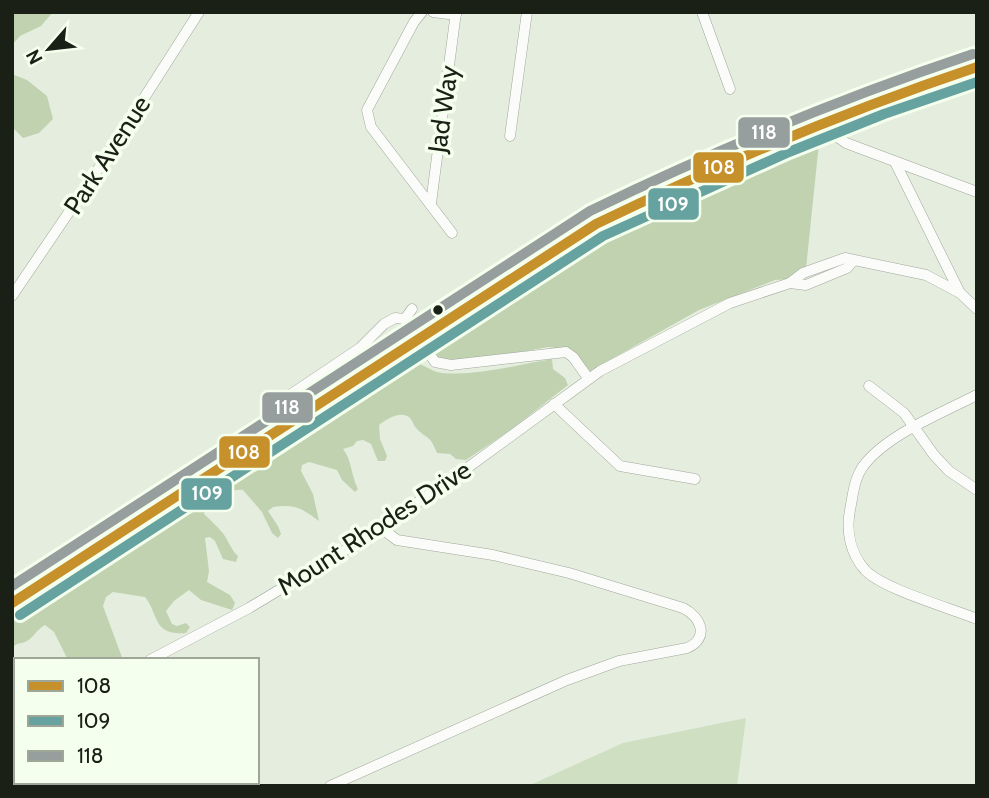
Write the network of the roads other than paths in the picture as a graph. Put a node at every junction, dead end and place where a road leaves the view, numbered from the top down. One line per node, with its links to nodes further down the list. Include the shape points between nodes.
1 (199, 12): 16 (street, Park Avenue)
2 (422, 12): 13 (street, Jad Way, via 367,110 367,118)
3 (433, 12): 6 (street, Jad Way)
4 (527, 12): 10 (street)
5 (702, 12): 8 (street)
6 (456, 14): 13 (street, Jad Way)
7 (977, 67): 9 (main road)
8 (730, 89)
9 (828, 121): 11 (street, via 841,140); 20 (main road, via 596,224)
10 (510, 136)
11 (895, 162): 12 (street); 15 (street)
12 (977, 192)
13 (430, 203): 14 (street, Jad Way)
14 (452, 233)
15 (960, 293): 18 (street); 21 (street, Mount Rhodes Drive, via 926,275 853,261 847,268 806,285 790,283 730,303)
16 (12, 296)
17 (412, 309): 19 (street)
18 (977, 309)
19 (405, 319): 20 (street); 25 (street, via 384,324 360,348)
20 (420, 339): 21 (street, via 431,359 443,364 566,352); 30 (main road)
21 (588, 378): 24 (street, Mount Rhodes Drive)
22 (869, 386): 26 (street)
23 (977, 395): 26 (street)
24 (554, 404): 27 (street, via 620,466); 29 (street, Mount Rhodes Drive)
25 (275, 405)
26 (916, 427): 28 (street, via 949,471); 31 (street, via 864,464 856,480 847,527 851,547 865,570 884,583)
27 (695, 479)
28 (977, 489)
29 (381, 527): 32 (street, Mount Rhodes Drive, via 249,608); 33 (street, via 397,540 569,573 683,608 698,619 699,638 693,646 587,672)
30 (12, 603)
31 (977, 619)
32 (154, 658)
33 (330, 786)

